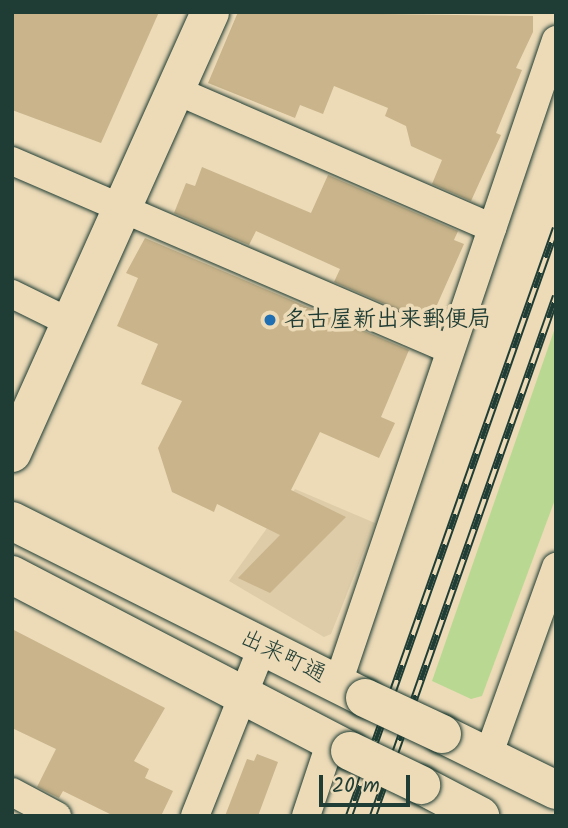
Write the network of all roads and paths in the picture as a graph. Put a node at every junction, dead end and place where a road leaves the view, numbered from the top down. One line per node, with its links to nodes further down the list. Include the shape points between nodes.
1 (210, 12): 3 (main road)
2 (556, 40): 6 (street)
3 (175, 90): 5 (main road); 6 (street)
4 (12, 161): 5 (street)
5 (123, 209): 8 (main road); 9 (street)
6 (492, 228): 9 (street)
7 (12, 293): 8 (street)
8 (71, 323): 10 (main road)
9 (450, 350): 15 (street)
10 (12, 453)
11 (12, 521): 14 (main road, 出来町通)
12 (556, 567): 18 (street)
13 (12, 575): 16 (main road)
14 (262, 648): 15 (main road, 出来町通); 16 (street)
15 (352, 690): 18 (main road, 出来町通, bridge)
16 (243, 692): 17 (main road); 23 (street)
17 (341, 746): 21 (main road, bridge); 24 (street)
18 (488, 756): 19 (main road, 出来町通)
19 (556, 790)
20 (12, 792): 22 (street)
21 (469, 813)
22 (57, 816)
23 (195, 816)
24 (306, 816)

